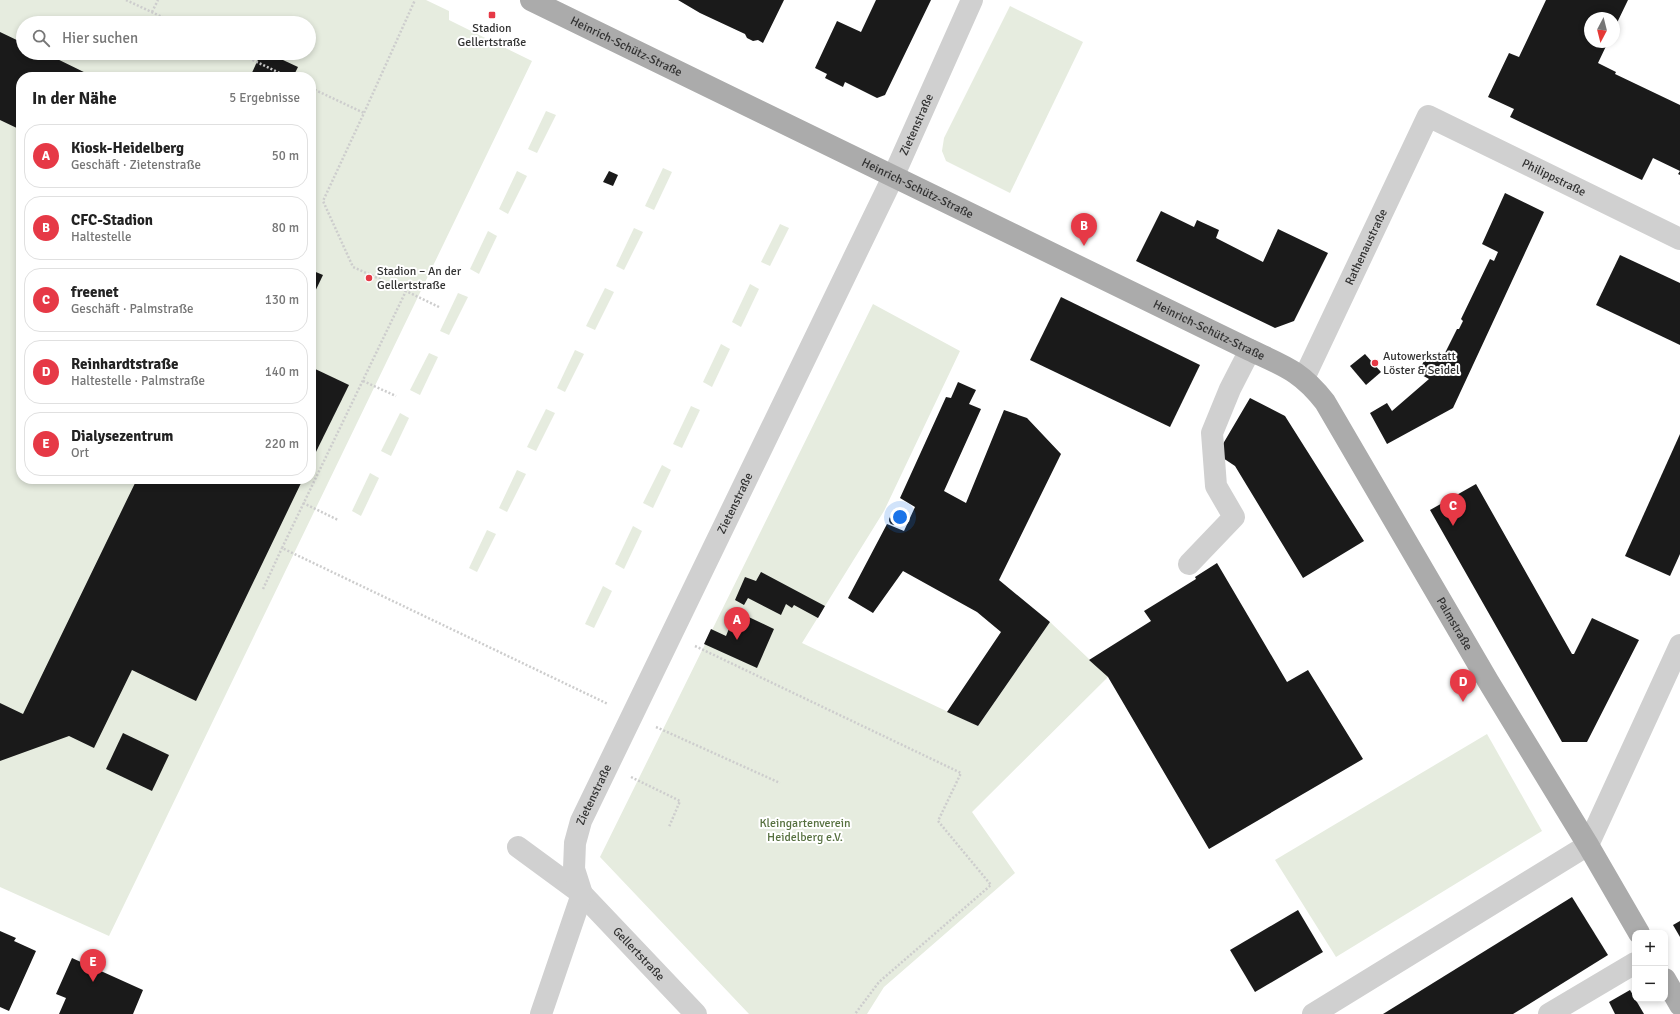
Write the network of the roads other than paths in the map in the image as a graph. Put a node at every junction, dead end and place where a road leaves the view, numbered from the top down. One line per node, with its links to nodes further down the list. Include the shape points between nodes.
1 (531, 0): 4 (main road, Heinrich-Schütz-Straße)
2 (972, 0): 4 (street, Zietenstraße)
3 (1428, 116): 5 (street, Philippstraße); 7 (street, Rathenaustraße)
4 (893, 177): 6 (main road, Heinrich-Schütz-Straße); 12 (street, Zietenstraße, via 581,821 574,843 574,869)
5 (1680, 239)
6 (1250, 350): 7 (main road, Heinrich-Schütz-Straße); 8 (street, via 1212,433 1216,486 1234,517)
7 (1304, 378): 10 (main road, Palmstraße, via 1325,402 1488,681)
8 (1189, 564)
9 (1680, 645): 10 (street)
10 (1588, 845): 13 (main road, Palmstraße); 19 (street)
11 (518, 847): 12 (street, Gellertstraße)
12 (582, 894): 17 (street); 18 (street, Gellertstraße)
13 (1637, 930)
14 (1632, 965): 20 (street)
15 (1668, 983): 16 (main road)
16 (1680, 1005)
17 (541, 1014)
18 (696, 1014)
19 (1314, 1014)
20 (1549, 1014)

